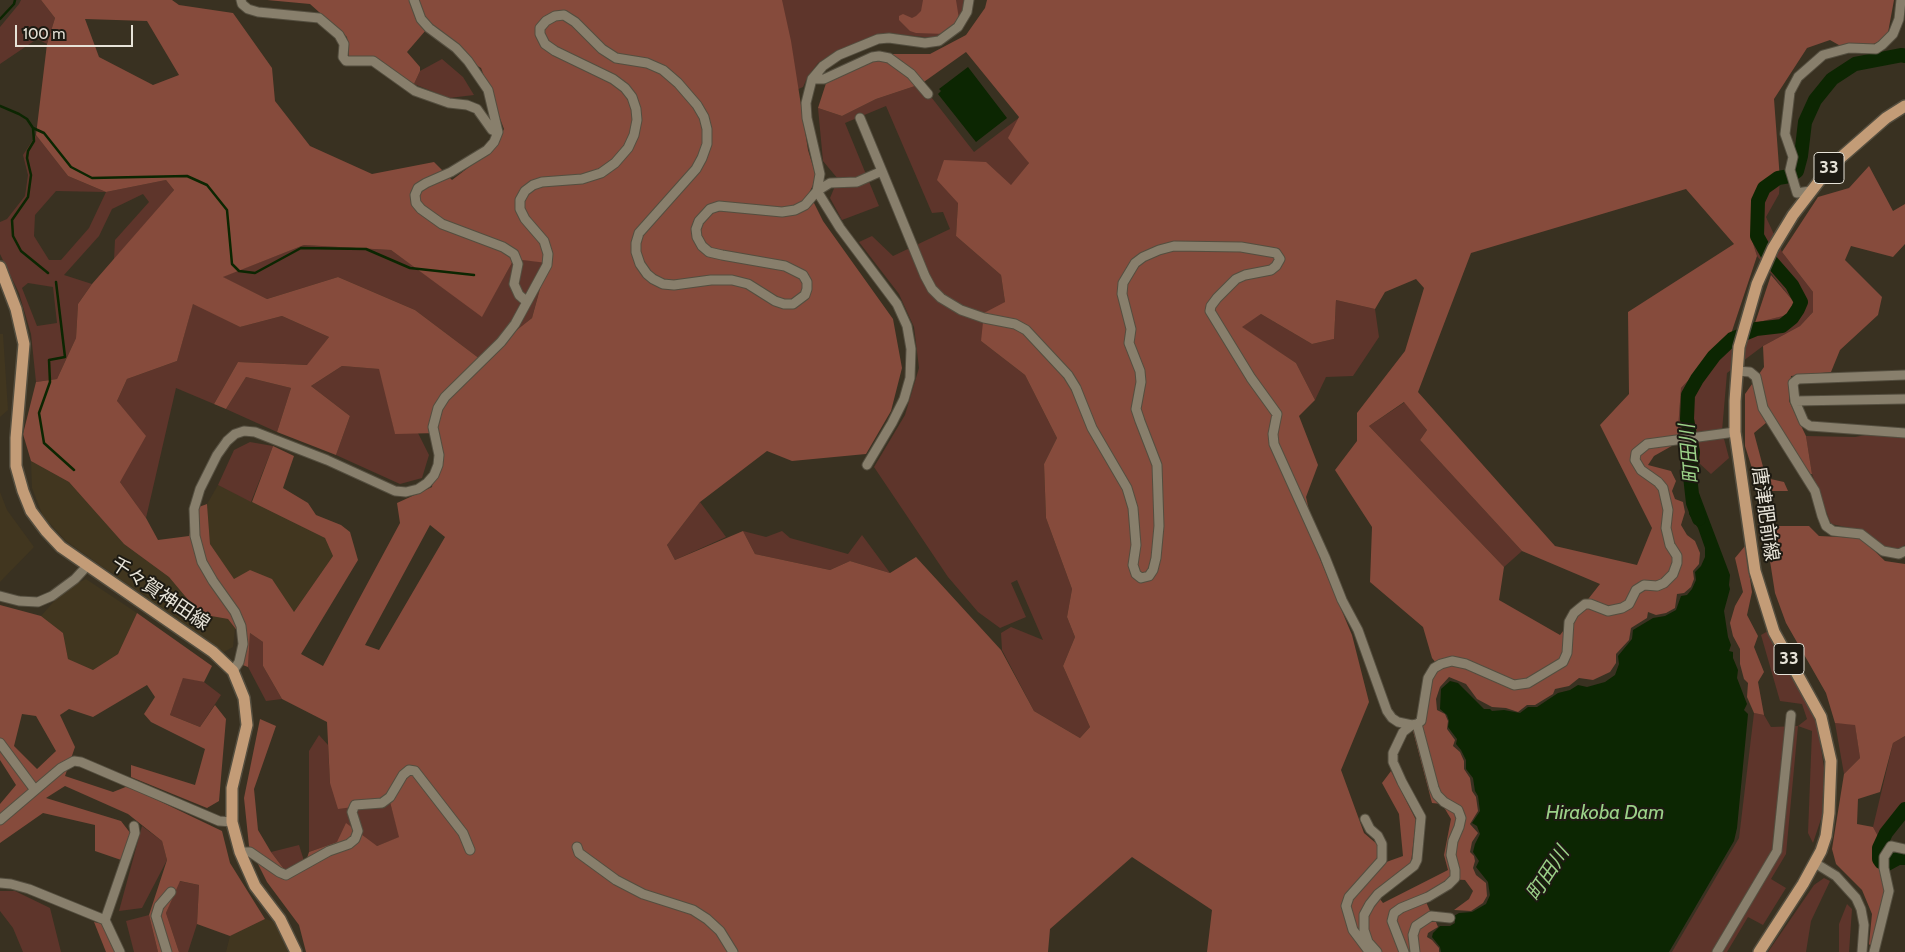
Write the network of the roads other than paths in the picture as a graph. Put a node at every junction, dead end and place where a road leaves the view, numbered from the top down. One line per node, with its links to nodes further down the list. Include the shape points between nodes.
1 (241, 0): 9 (street, via 248,9 258,12 319,18 339,35 346,61 373,61 415,91 477,109 492,130)
2 (414, 0): 9 (street, via 420,19 456,48 488,90)
3 (970, 0): 5 (street, via 958,27 939,41 878,39 839,54)
4 (1900, 0): 12 (street, via 1899,19 1893,34 1882,45 1835,50 1823,55 1798,78 1790,92 1785,134 1793,157 1791,175 1797,193)
5 (812, 79): 6 (street, via 824,79 872,56 879,56 889,58 911,74); 11 (street, via 806,103 820,174)
6 (928, 94)
7 (1905, 106): 12 (main road, 唐津肥前線 / 33, via 1854,144)
8 (860, 118): 10 (street)
9 (498, 132): 14 (street, via 487,150 418,188 416,203 442,224 514,254 518,264 514,284)
10 (882, 171): 11 (street, via 858,182 830,183); 27 (street, via 932,289 961,310 1026,330 1068,375 1092,428 1127,488 1133,508 1136,545 1133,565 1140,578 1149,576 1156,558 1159,526 1157,465 1136,409 1140,371 1128,342 1131,329 1122,294 1123,283 1139,260 1174,246 1241,247 1276,253 1279,262 1271,270 1236,279 1217,298 1210,311 1251,378 1278,414 1274,444 1358,630 1387,711 1398,722)
11 (817, 191): 14 (street, via 805,205 782,212 719,206 704,214 696,228 697,237 709,252 785,266 803,274 808,282 805,295 793,304 784,304 748,284 732,280 674,285 653,279 640,264 636,252 639,233 696,169 707,144 704,117 678,83 663,70 647,63 616,58 575,22 564,15 554,16 540,28 546,44 625,88 632,97 637,120 628,148 601,173 582,179 542,182 525,191 520,200 520,210 544,242 548,254 547,265); 21 (street, via 840,228 897,304 907,326 911,349 910,378 904,399)
12 (1810, 192): 15 (main road, 唐津肥前線 / 33, via 1766,262 1748,312 1739,346)
13 (0, 267): 23 (main road, 千々賀神田線, via 16,309 24,344 16,438 16,466 22,491 31,511 46,531)
14 (527, 302): 25 (street, via 501,342 445,397 438,408 433,427 440,456 438,465 434,474 418,489 395,490 255,432 244,431 227,441 200,489 194,509 194,527 202,562 241,626 243,644 239,662)
15 (1737, 371): 19 (main road, 唐津肥前線 / 33); 22 (street, via 1750,372 1756,377 1763,408 1815,490 1826,526 1833,531 1861,534 1883,551 1900,554)
16 (1905, 375): 18 (street, via 1798,379 1793,383)
17 (1905, 399): 18 (street)
18 (1795, 402): 20 (street, via 1804,422 1810,426)
19 (1729, 433): 27 (street, via 1647,444 1636,453 1635,460 1641,470 1663,488 1668,510 1666,528 1677,563 1673,574 1664,583 1644,585 1622,608 1608,611 1585,604 1569,622 1567,653 1563,662 1528,683 1514,685 1466,664 1452,661 1441,664 1428,678 1423,715); 38 (main road, 唐津肥前線 / 33, via 1764,604 1774,632 1821,716 1831,761 1826,836)
20 (1905, 433)
21 (866, 464)
22 (1905, 551)
23 (87, 566): 24 (street, via 75,580 38,602); 25 (main road, 千々賀神田線, via 213,652)
24 (0, 596)
25 (233, 670): 32 (main road, 千々賀神田線, via 244,698 247,726 232,788)
26 (1791, 715): 50 (street, via 1777,851)
27 (1415, 724): 43 (street, via 1400,737 1392,753 1420,817 1417,860 1414,866 1378,894 1364,915 1364,930); 48 (street, via 1437,795 1458,810 1461,818 1451,855 1455,878 1428,897 1394,914 1392,921)
28 (0, 743): 29 (street)
29 (35, 790): 31 (street); 32 (street, via 61,768 74,761 81,762 219,821)
30 (1365, 819): 43 (street, via 1382,844 1382,860 1348,897 1346,906 1353,930 1369,952)
31 (0, 820)
32 (232, 822): 37 (main road, 千々賀神田線)
33 (134, 826): 42 (street, via 135,833)
34 (577, 847): 47 (street, via 580,853 616,880 708,918)
35 (1905, 849): 53 (street, via 1891,846 1884,857 1889,890)
36 (470, 850): 37 (street, via 464,833 416,771 409,770 382,803 355,805 352,812 358,831 349,844 286,874 250,852)
37 (240, 852): 46 (main road, 千々賀神田線, via 255,886 280,919)
38 (1815, 863): 51 (main road, 唐津肥前線 / 33); 52 (street, via 1836,876 1856,898 1864,925)
39 (0, 883): 42 (street, via 29,889)
40 (171, 892): 45 (street, via 159,906 156,916)
41 (1450, 918): 49 (street, via 1431,916 1416,926 1413,936)
42 (105, 920): 44 (street)
43 (1375, 951)
44 (120, 952)
45 (167, 952)
46 (296, 952)
47 (734, 952)
48 (1404, 952)
49 (1415, 952)
50 (1717, 952)
51 (1759, 952)
52 (1862, 952)
53 (1874, 952)

